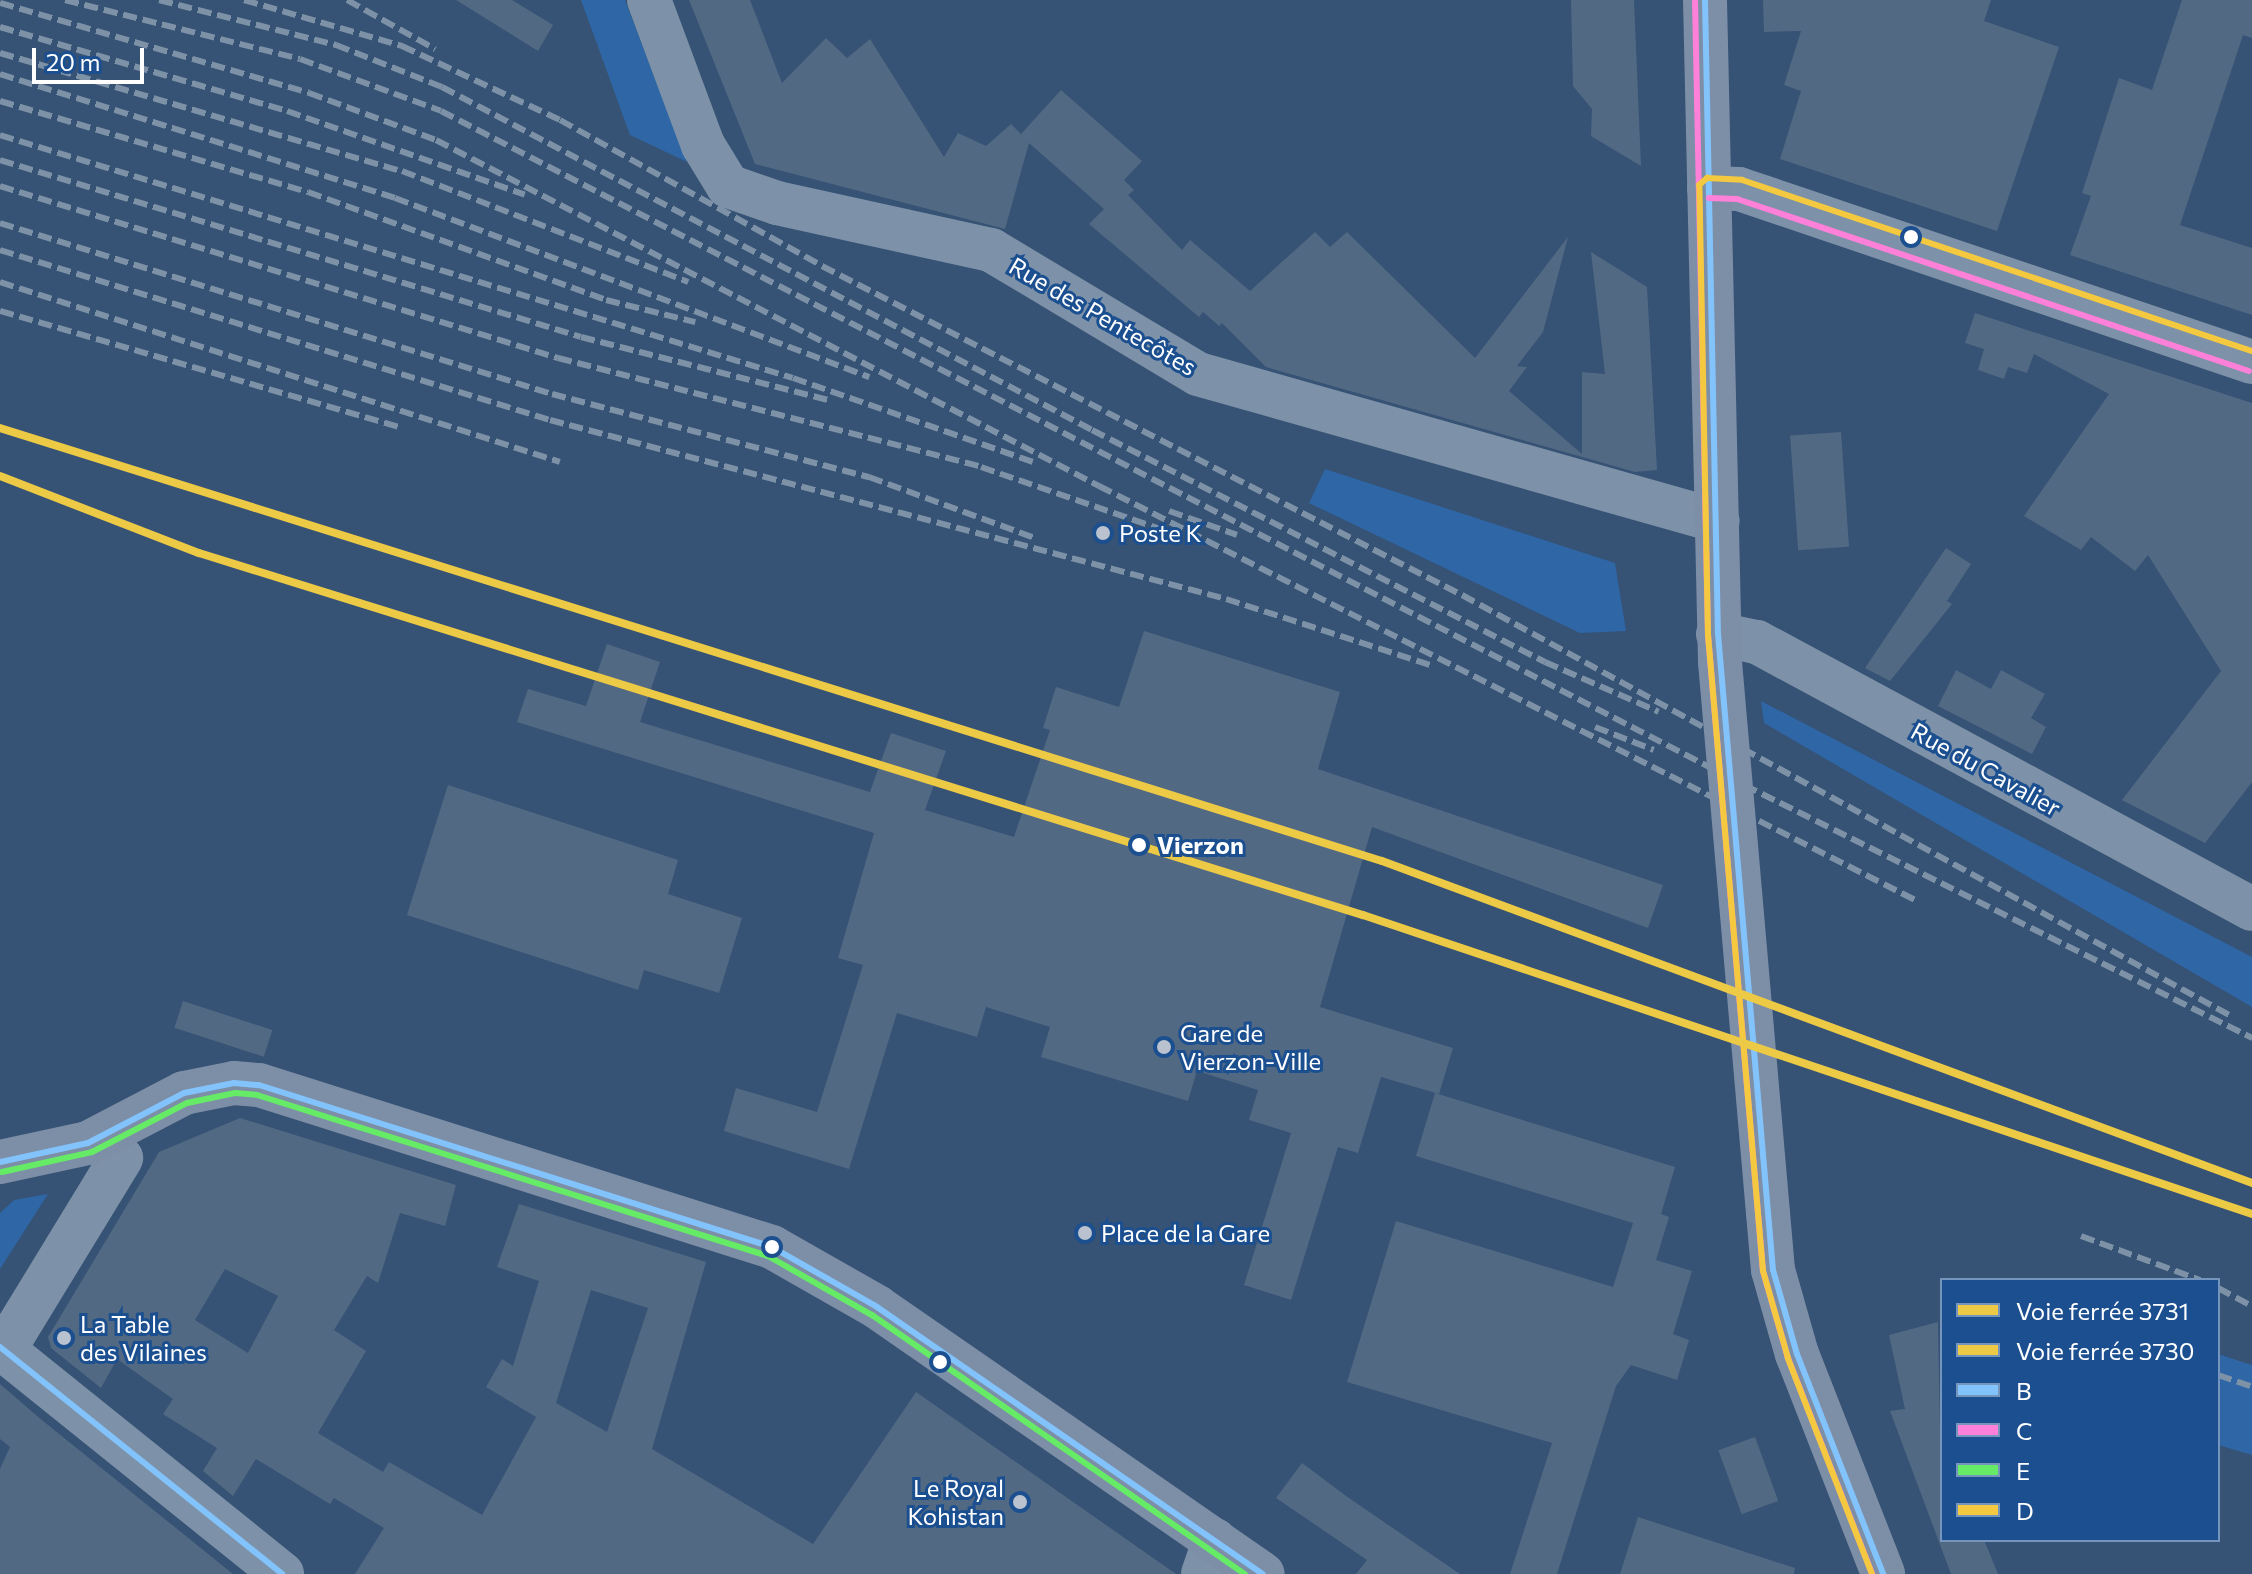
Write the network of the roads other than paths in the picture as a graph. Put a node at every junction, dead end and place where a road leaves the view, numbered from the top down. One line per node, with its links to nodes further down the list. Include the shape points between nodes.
1 (649, 0): 5 (street, Rue des Pentecôtes, via 703,145 728,186 777,203 991,250 1198,374)
2 (1705, 0): 3 (main road)
3 (1709, 188): 4 (street, via 1739,189); 5 (main road)
4 (2252, 362)
5 (1718, 521): 6 (main road)
6 (1719, 648): 7 (street, Rue du Cavalier, via 1757,642); 14 (main road, bridge, via 1773,1270 1797,1354)
7 (2252, 909)
8 (121, 1158): 10 (street)
9 (0, 1162): 11 (main road, via 88,1143 184,1093 234,1083 285,1092 792,1254 888,1314)
10 (2, 1349): 12 (street)
11 (1209, 1557): 13 (main road)
12 (282, 1574)
13 (1263, 1574)
14 (1883, 1574)

